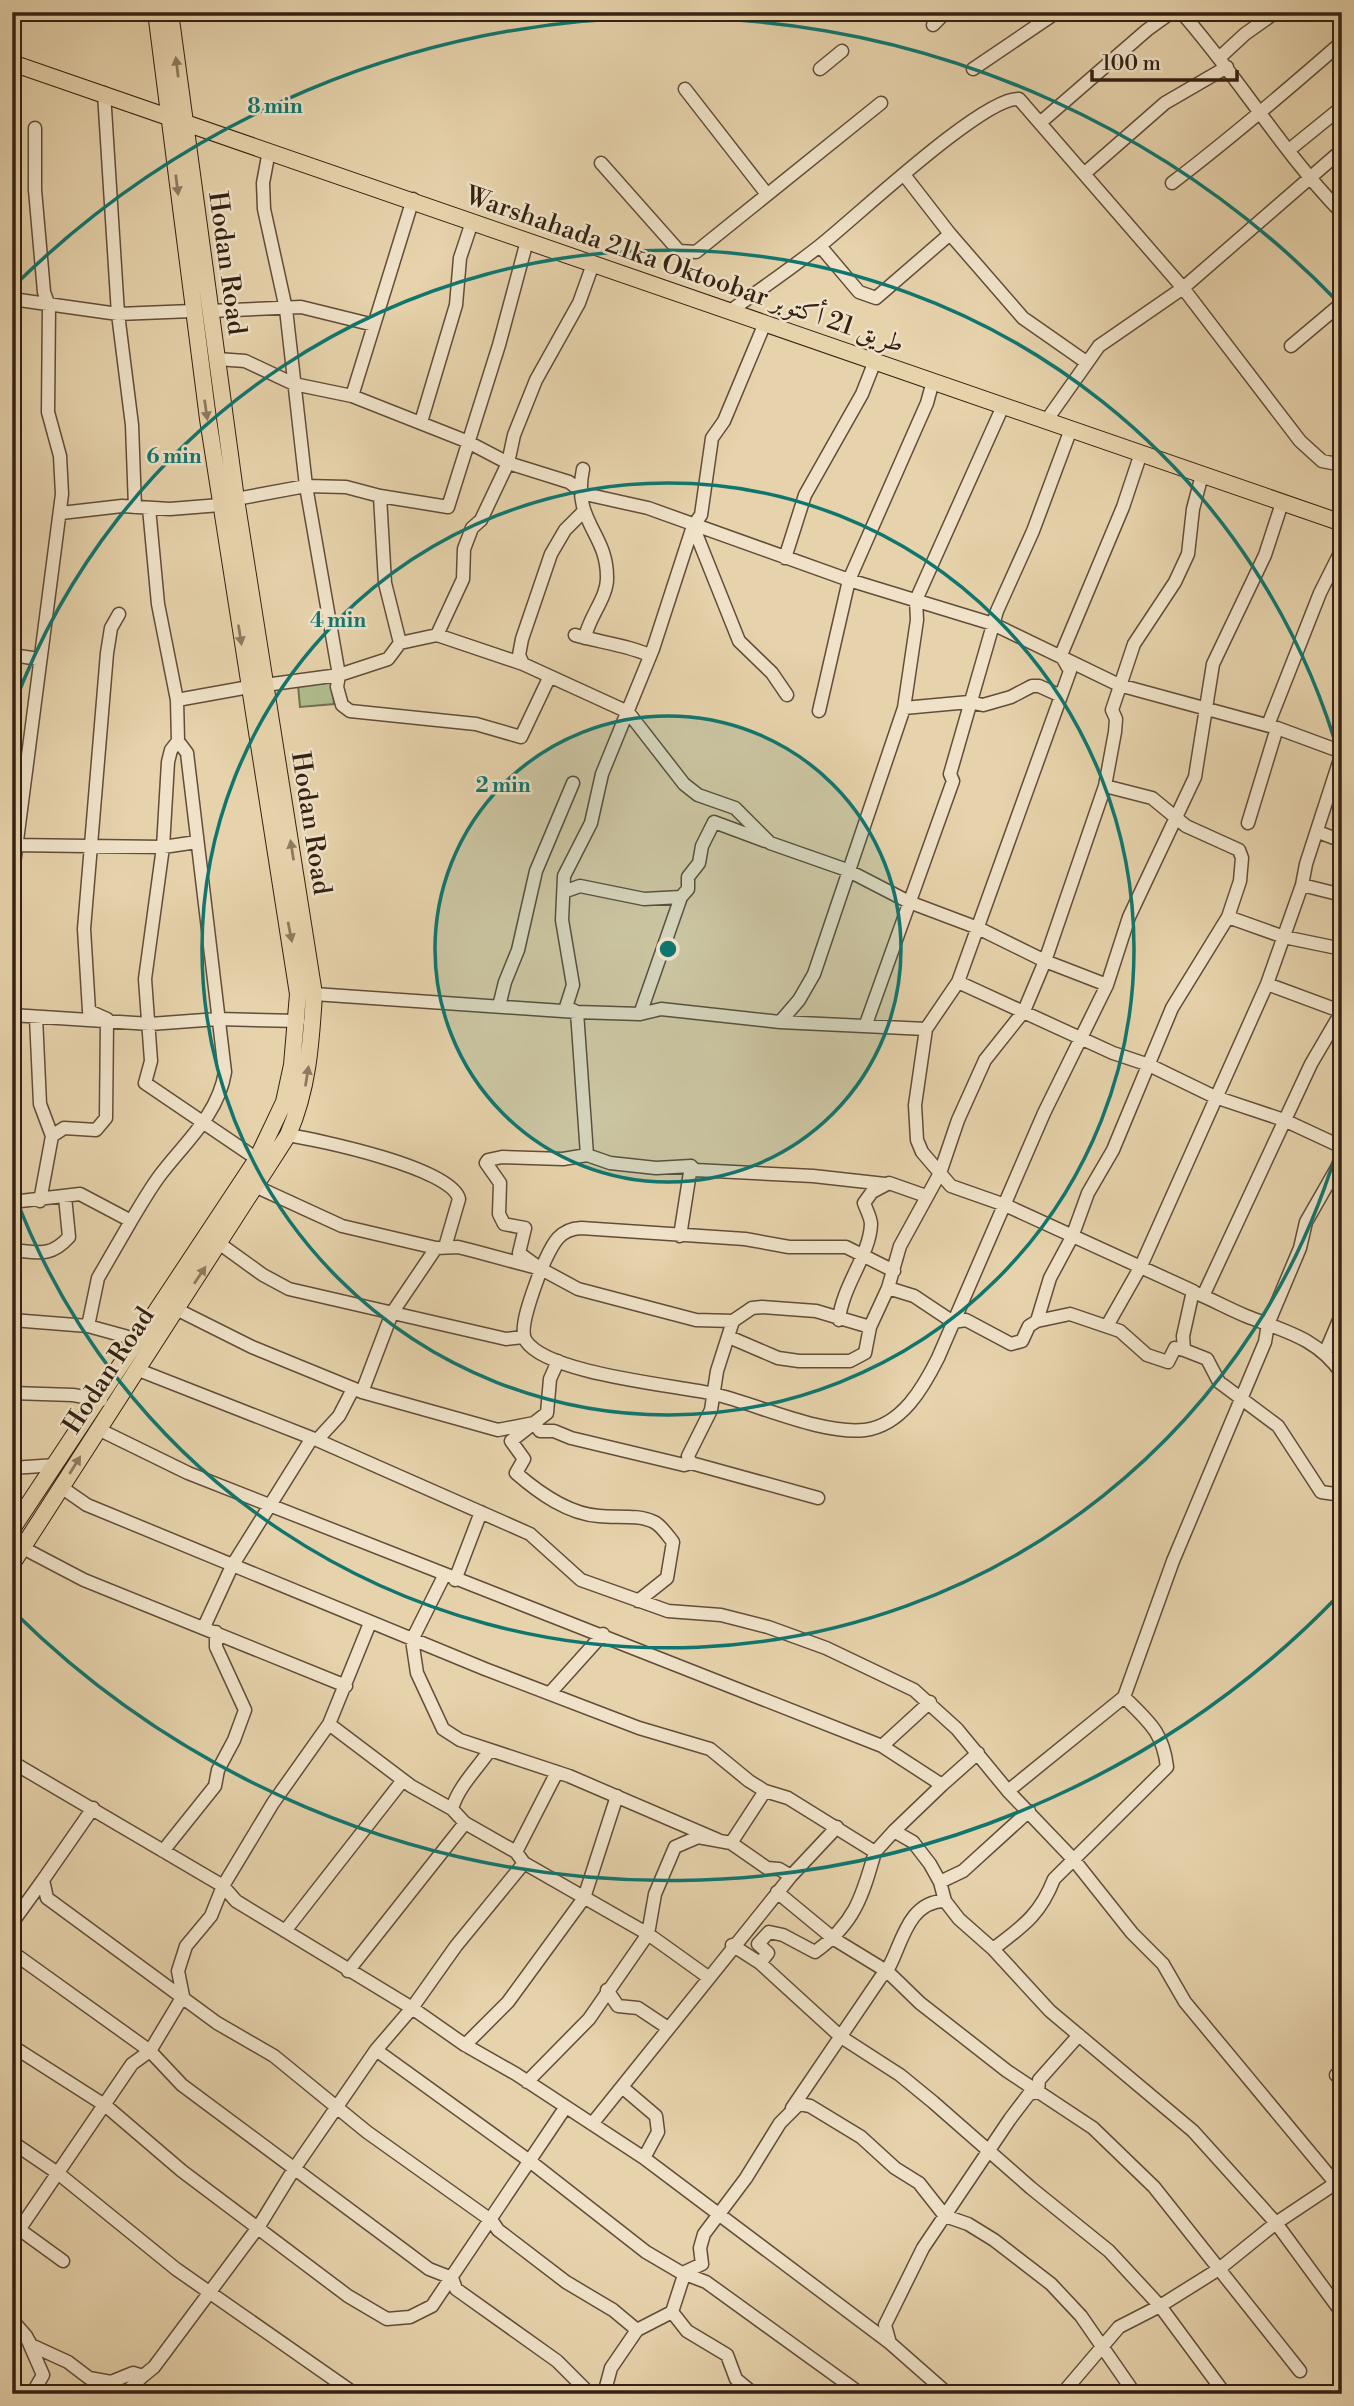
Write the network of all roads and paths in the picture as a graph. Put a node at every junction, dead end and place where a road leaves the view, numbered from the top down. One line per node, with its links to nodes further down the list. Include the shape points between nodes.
1 (156, 12): 20 (main road, Hodan Road)
2 (170, 12): 20 (main road, Hodan Road, one-way to 2)
3 (946, 12): 8 (street)
4 (1058, 12): 14 (street)
5 (1172, 12): 21 (street)
6 (1181, 12): 12 (street)
7 (1276, 12): 12 (street, via 1245,34)
8 (933, 25)
9 (1342, 42): 19 (street)
10 (842, 51): 13 (street)
11 (12, 63): 16 (main road, Warshahada 21ka Oktoobar طريق 21 أكتوبر)
12 (1223, 63): 19 (street); 27 (street, via 1165,103)
13 (820, 69)
14 (973, 69)
15 (685, 89): 31 (street)
16 (104, 93): 20 (main road, Warshahada 21ka Oktoobar طريق 21 أكتوبر); 47 (street)
17 (881, 103): 31 (street)
18 (1342, 107): 23 (street)
19 (1261, 114): 23 (street); 30 (street)
20 (176, 119): 25 (main road, Warshahada 21ka Oktoobar طريق 21 أكتوبر); 44 (main road, Hodan Road, one-way to 44); 45 (main road, Hodan Road)
21 (1041, 122): 27 (street); 28 (street, via 1019,99 1006,100 949,135)
22 (35, 128): 42 (street, via 35,190)
23 (1289, 150): 29 (street)
24 (1342, 150): 29 (street)
25 (269, 151): 32 (main road, Warshahada 21ka Oktoobar طريق 21 أكتوبر); 43 (street, via 264,209)
26 (601, 163): 31 (street, via 673,245 688,253 696,252)
27 (1085, 173): 39 (street)
28 (905, 176): 35 (street); 37 (street)
29 (1309, 179): 33 (street); 39 (street)
30 (1172, 183)
31 (766, 194)
32 (413, 199): 34 (main road, Warshahada 21ka Oktoobar طريق 21 أكتوبر); 49 (street)
33 (1342, 213)
34 (472, 222): 36 (main road, Warshahada 21ka Oktoobar طريق 21 أكتوبر); 59 (street, via 460,258 456,304)
35 (950, 234): 37 (street, via 876,298 859,292); 53 (street, via 1023,318)
36 (527, 241): 38 (main road, Warshahada 21ka Oktoobar طريق 21 أكتوبر); 61 (street, via 499,345)
37 (820, 246): 46 (street)
38 (593, 264): 46 (main road, Warshahada 21ka Oktoobar طريق 21 أكتوبر); 63 (street, via 579,303 536,380)
39 (1184, 288): 53 (street, via 1099,346); 64 (street, via 1300,441 1322,461)
40 (12, 299): 42 (street)
41 (1342, 303): 50 (street)
42 (49, 306): 47 (street); 75 (street, via 48,412 60,456)
43 (286, 309): 45 (street); 49 (street, via 302,307); 55 (street)
44 (192, 311): 47 (street); 70 (main road, Hodan Road, one-way to 70)
45 (210, 311): 51 (main road, Hodan Road)
46 (730, 311): 48 (main road, Warshahada 21ka Oktoobar طريق 21 أكتوبر)
47 (118, 313): 72 (street, via 132,425)
48 (765, 323): 52 (main road, Warshahada 21ka Oktoobar طريق 21 أكتوبر); 77 (street, via 724,421 712,438 701,515)
49 (374, 325): 56 (street)
50 (1291, 346)
51 (217, 359): 55 (street, via 245,361); 70 (main road, Hodan Road)
52 (875, 361): 54 (main road, Warshahada 21ka Oktoobar طريق 21 أكتوبر); 79 (street, via 862,394 805,495)
53 (1086, 362): 58 (street)
54 (933, 381): 57 (main road, Warshahada 21ka Oktoobar طريق 21 أكتوبر); 80 (street)
55 (294, 384): 56 (street); 67 (street)
56 (352, 396): 59 (street)
57 (1003, 406): 58 (main road, Warshahada 21ka Oktoobar طريق 21 أكتوبر); 81 (street)
58 (1046, 421): 60 (main road, Warshahada 21ka Oktoobar طريق 21 أكتوبر)
59 (421, 422): 61 (street)
60 (1071, 429): 62 (main road, Warshahada 21ka Oktoobar طريق 21 أكتوبر); 83 (street)
61 (466, 441): 63 (street); 69 (street, via 448,507)
62 (1141, 453): 66 (main road, Warshahada 21ka Oktoobar طريق 21 أكتوبر); 87 (street)
63 (508, 463): 68 (street); 84 (street, via 468,537 463,579)
64 (1342, 464)
65 (583, 469): 68 (street)
66 (1202, 475): 71 (main road, Warshahada 21ka Oktoobar طريق 21 أكتوبر); 93 (street, via 1188,554 1134,644)
67 (306, 486): 69 (street, via 346,487); 70 (street); 91 (street)
68 (579, 489): 74 (street); 77 (street)
69 (380, 496): 85 (street, via 385,583)
70 (228, 502): 73 (street); 94 (main road, Hodan Road)
71 (1282, 503): 76 (main road, Warshahada 21ka Oktoobar طريق 21 أكتوبر); 100 (street, via 1265,555 1213,664)
72 (135, 507): 73 (street); 75 (street)
73 (149, 508): 97 (street, via 158,604)
74 (583, 512): 88 (street, via 598,534 608,579 580,637 642,650); 90 (street, via 551,554 522,639 519,655)
75 (61, 513): 89 (street)
76 (1342, 523)
77 (693, 526): 79 (street); 88 (street); 95 (street, via 739,641)
78 (1342, 549): 103 (street, via 1320,593)
79 (785, 558): 80 (street)
80 (849, 580): 81 (street); 101 (street)
81 (916, 600): 83 (street); 99 (street, via 918,620)
82 (119, 614): 114 (street, via 111,628 107,653)
83 (993, 624): 87 (street); 98 (street)
84 (437, 635): 85 (street); 90 (street)
85 (400, 643): 91 (street, via 388,659)
86 (12, 655): 89 (street)
87 (1061, 655): 93 (street); 96 (street, via 1070,671)
88 (650, 656): 102 (street)
89 (39, 659): 115 (street)
90 (523, 664): 92 (street)
91 (339, 675): 92 (street, via 342,705 350,710 476,724 521,737); 94 (street)
92 (549, 678): 102 (street)
93 (1119, 685): 100 (street); 108 (street, via 1112,710 1115,732)
94 (257, 686): 97 (street); 133 (main road, Hodan Road, one-way to 94); 143 (main road, Hodan Road, one-way to 143, via 293,951)
95 (787, 695)
96 (1061, 696): 98 (street, via 1032,686 983,705); 126 (street)
97 (177, 700): 104 (street)
98 (969, 702): 99 (street); 124 (street, via 950,774 953,781)
99 (904, 708): 118 (street)
100 (1206, 709): 103 (street); 109 (street, via 1195,777)
101 (820, 711)
102 (628, 712): 116 (street, via 684,784 698,795 735,808); 121 (street, via 602,774 591,823 564,876 562,888)
103 (1272, 726): 105 (street); 110 (street)
104 (178, 741): 113 (street, via 187,753); 117 (street, via 168,762)
105 (1342, 753): 107 (street)
106 (573, 783): 134 (street, via 536,871 518,950)
107 (1337, 783): 111 (street)
108 (1105, 786): 109 (street, via 1152,798); 129 (street)
109 (1175, 818): 125 (street, via 1239,850 1240,881); 132 (street, via 1129,917)
110 (1248, 823)
111 (1318, 832): 112 (street); 120 (street)
112 (1342, 841)
113 (197, 842): 117 (street); 142 (street)
114 (92, 844): 115 (street); 117 (street); 141 (street, via 84,971 89,1011)
115 (14, 845): 119 (street)
116 (775, 845): 118 (street); 123 (street, via 714,822)
117 (163, 847): 145 (street, via 145,979)
118 (847, 870): 124 (street); 144 (street, via 814,974)
119 (12, 879)
120 (1302, 885): 122 (street); 127 (street)
121 (566, 891): 123 (street, via 580,886 643,899); 137 (street, via 562,920 573,985 566,1007)
122 (1342, 895)
123 (681, 897): 138 (street)
124 (909, 902): 126 (street); 146 (street)
125 (1228, 917): 127 (street); 149 (street, via 1172,1008)
126 (978, 928): 129 (street); 130 (street)
127 (1284, 937): 128 (street); 131 (street)
128 (1342, 949)
129 (1045, 961): 132 (street); 135 (street)
130 (958, 982): 135 (street); 147 (street)
131 (1266, 984): 136 (street); 150 (street)
132 (1107, 985): 148 (street)
133 (314, 994): 134 (street); 153 (main road, Hodan Road, one-way to 133, via 306,1085)
134 (499, 1006): 137 (street)
135 (1024, 1011): 148 (street); 160 (street, via 985,1060)
136 (1341, 1011): 151 (street)
137 (577, 1012): 138 (street); 156 (street)
138 (640, 1014): 144 (street, via 661,1009)
139 (12, 1015): 140 (street)
140 (36, 1017): 141 (street); 154 (street, via 40,1104)
141 (107, 1019): 145 (street); 154 (street, via 106,1118 96,1130 64,1128)
142 (218, 1019): 143 (street); 145 (street); 152 (street, via 223,1087)
143 (298, 1021): 158 (main road, Hodan Road, via 284,1102)
144 (780, 1022): 146 (street)
145 (150, 1024): 152 (street, via 151,1061 145,1083)
146 (866, 1024): 147 (street)
147 (926, 1029): 160 (street, via 915,1105 917,1140)
148 (1081, 1036): 149 (street); 167 (street)
149 (1149, 1065): 150 (street); 170 (street)
150 (1215, 1097): 151 (street); 175 (street)
151 (1284, 1120): 155 (street); 179 (street)
152 (203, 1125): 158 (street); 168 (street, via 157,1179)
153 (288, 1135): 162 (main road, Hodan Road); 172 (street, via 355,1150 453,1186 459,1199)
154 (52, 1136): 165 (street)
155 (1342, 1147)
156 (587, 1155): 159 (street, via 610,1163 656,1168); 176 (street, via 495,1157 487,1162 500,1183 503,1224 525,1228 519,1253)
157 (1342, 1158): 188 (street, via 1306,1222)
158 (257, 1159): 194 (main road, Hodan Road)
159 (691, 1166): 161 (street, via 695,1170); 169 (street)
160 (940, 1173): 163 (street); 167 (street, via 951,1186)
161 (885, 1184): 163 (street); 174 (street, via 864,1203 871,1224)
162 (257, 1187): 171 (main road, Hodan Road); 172 (street, via 342,1226)
163 (926, 1196): 177 (street, via 900,1246)
164 (65, 1197): 165 (street); 168 (street, via 80,1194); 173 (street, via 69,1237 58,1249 44,1253)
165 (40, 1201): 166 (street)
166 (12, 1202)
167 (1004, 1205): 170 (street); 187 (street)
168 (131, 1221): 189 (street, via 98,1278)
169 (680, 1236): 174 (street, via 745,1239 789,1247 846,1247); 176 (street, via 568,1229 553,1244)
170 (1072, 1237): 175 (street); 186 (street, via 1050,1278)
171 (220, 1244): 180 (main road, Hodan Road, one-way to 171); 181 (street, via 289,1289)
172 (441, 1247): 176 (street); 181 (street)
173 (12, 1250)
174 (862, 1253): 177 (street); 184 (street, via 845,1289)
175 (1141, 1266): 179 (street); 190 (street)
176 (541, 1269): 185 (street, via 578,1289 610,1298 696,1320); 192 (street)
177 (894, 1271): 178 (street)
178 (888, 1288): 187 (street, via 914,1296); 191 (street)
179 (1198, 1294): 188 (street); 195 (street, via 1183,1336)
180 (176, 1309): 198 (main road, Hodan Road); 200 (street, via 252,1348)
181 (392, 1313): 192 (street, via 506,1339); 200 (street)
182 (1342, 1313): 196 (street)
183 (12, 1320): 189 (street)
184 (839, 1320): 185 (street, via 816,1311 762,1307); 191 (street)
185 (733, 1321): 193 (street)
186 (1037, 1321): 187 (street, via 1029,1326 1023,1341 1011,1344 966,1320); 190 (street, via 1070,1314)
187 (953, 1322): 202 (street, via 926,1382 895,1417 878,1426 845,1430)
188 (1268, 1324): 196 (street, via 1293,1331); 203 (street, via 1265,1342)
189 (88, 1326): 194 (street)
190 (1107, 1326): 195 (street, via 1120,1331 1147,1355 1168,1362 1175,1348)
191 (870, 1328): 193 (street, via 865,1353 850,1361 778,1358)
192 (523, 1337): 197 (street)
193 (729, 1337): 202 (street, via 717,1371)
194 (139, 1340): 204 (main road, Hodan Road)
195 (1184, 1350): 203 (street, via 1207,1359 1219,1382)
196 (1325, 1353): 199 (street)
197 (558, 1362): 202 (street); 205 (street, via 550,1378 547,1413)
198 (136, 1370): 206 (main road, Hodan Road); 207 (street)
199 (1342, 1374)
200 (358, 1390): 205 (street, via 499,1430); 207 (street)
201 (12, 1393): 204 (street)
202 (715, 1394): 208 (street, via 688,1456)
203 (1241, 1396): 212 (street, via 1278,1426 1321,1492); 228 (street, via 1173,1561)
204 (100, 1400): 209 (main road, Hodan Road)
205 (534, 1423): 208 (street, via 540,1431); 221 (street, via 511,1441 524,1459 516,1474 546,1497 575,1509 655,1522 673,1542 667,1578)
206 (98, 1429): 211 (main road, Hodan Road, one-way to 206); 214 (street, via 188,1473)
207 (314, 1439): 214 (street); 215 (street)
208 (691, 1463): 213 (street)
209 (56, 1465): 210 (street); 216 (main road, Hodan Road)
210 (12, 1468)
211 (61, 1487): 217 (main road, Hodan Road); 219 (street, via 87,1505)
212 (1342, 1495)
213 (818, 1498)
214 (272, 1506): 219 (street); 220 (street)
215 (481, 1511): 220 (street); 221 (street, via 530,1534 581,1580)
216 (12, 1530)
217 (23, 1548): 218 (main road, Hodan Road); 223 (street, via 84,1580)
218 (12, 1564)
219 (232, 1566): 222 (street); 223 (street)
220 (450, 1578): 224 (street); 225 (street)
221 (638, 1601): 229 (street, via 668,1611 721,1615 826,1648)
222 (370, 1623): 225 (street); 226 (street)
223 (210, 1629): 226 (street); 249 (street, via 245,1710 215,1786)
224 (603, 1634): 227 (street); 231 (street)
225 (412, 1640): 227 (street); 232 (street, via 417,1673 443,1729)
226 (346, 1686): 230 (street)
227 (550, 1693): 238 (street, via 639,1728 710,1749)
228 (1124, 1698): 239 (street); 252 (street, via 1164,1742 1167,1768)
229 (930, 1702): 231 (street); 233 (street)
230 (329, 1724): 236 (street); 257 (street, via 273,1803)
231 (882, 1746): 237 (street)
232 (490, 1749): 235 (street); 242 (street, via 456,1792)
233 (978, 1753): 237 (street); 239 (street)
234 (12, 1762): 241 (street)
235 (557, 1772): 240 (street); 250 (street)
236 (403, 1780): 242 (street); 262 (street)
237 (942, 1785): 246 (street)
238 (765, 1791): 245 (street, via 789,1798); 248 (street)
239 (1008, 1791): 243 (street)
240 (617, 1796): 247 (street); 259 (street)
241 (93, 1808): 249 (street); 255 (street)
242 (452, 1809): 244 (street)
243 (1029, 1811): 252 (street); 256 (street, via 963,1871)
244 (465, 1823): 250 (street); 269 (street)
245 (837, 1827): 251 (street); 254 (street)
246 (894, 1831): 251 (street); 256 (street, via 913,1842)
247 (718, 1840): 248 (street); 263 (street, via 698,1837 675,1847 655,1894)
248 (732, 1843): 254 (street, via 767,1868)
249 (163, 1851): 257 (street)
250 (516, 1852): 253 (street)
251 (875, 1852): 264 (street, via 854,1912)
252 (1074, 1860): 266 (street, via 1054,1879 1033,1918); 298 (street, via 1163,1964 1185,2002)
253 (524, 1863): 259 (street); 274 (street)
254 (790, 1876): 258 (street)
255 (43, 1880): 261 (street); 273 (street, via 47,1898)
256 (940, 1882): 260 (street)
257 (223, 1886): 262 (street, via 236,1901); 273 (street, via 211,1916 181,1959 178,1971)
258 (777, 1892): 264 (street); 265 (street)
259 (584, 1898): 263 (street); 278 (street, via 508,2001)
260 (945, 1901): 266 (street); 270 (street, via 928,1905 908,1925)
261 (12, 1923)
262 (285, 1931): 269 (street)
263 (648, 1934): 271 (street); 272 (street)
264 (834, 1939): 268 (street, via 815,1952 769,1931 758,1944 768,1953); 270 (street)
265 (732, 1945): 268 (street); 271 (street)
266 (993, 1949): 276 (street)
267 (12, 1952): 281 (street)
268 (760, 1963): 277 (street)
269 (348, 1971): 274 (street)
270 (888, 1972): 277 (street); 286 (street, via 920,2003)
271 (708, 1977): 275 (street)
272 (607, 1990): 275 (street, via 618,2006 638,2008); 284 (street, via 589,2019)
273 (183, 1996): 281 (street); 288 (street, via 217,2023 274,2056)
274 (412, 2008): 278 (street); 280 (street)
275 (668, 2028): 285 (street)
276 (1079, 2035): 286 (street, via 1039,2080); 302 (street, via 1193,2131)
277 (841, 2037): 290 (street); 293 (street, via 900,2075)
278 (465, 2045): 284 (street)
279 (12, 2046): 287 (street)
280 (376, 2050): 288 (street); 295 (street)
281 (149, 2051): 287 (street, via 132,2064); 296 (street, via 181,2085)
282 (1342, 2069): 283 (street, via 1336,2075)
283 (1342, 2081)
284 (527, 2082): 289 (street)
285 (622, 2087): 291 (street); 294 (street, via 656,2116 658,2132)
286 (1038, 2092): 293 (street, via 1029,2094); 307 (street, via 1093,2127 1154,2187)
287 (106, 2106): 297 (street); 304 (street, via 183,2171)
288 (337, 2108): 296 (street); 301 (street)
289 (565, 2108): 291 (street); 295 (street)
290 (790, 2111): 299 (street); 300 (street, via 799,2104 810,2106 861,2137 919,2183)
291 (592, 2124): 294 (street)
292 (12, 2142): 297 (street)
293 (989, 2151): 300 (street); 311 (street, via 1109,2251)
294 (644, 2158): 299 (street)
295 (531, 2162): 301 (street); 308 (street, via 646,2252)
296 (294, 2169): 304 (street); 309 (street, via 429,2269)
297 (59, 2174): 303 (street); 310 (street)
298 (1340, 2184): 302 (street)
299 (719, 2213): 308 (street, via 704,2234 702,2264); 317 (street)
300 (945, 2216): 317 (street, via 896,2299 885,2325); 318 (street, via 994,2240 1051,2284)
301 (492, 2221): 309 (street); 315 (street, via 565,2282)
302 (1276, 2223): 307 (street); 313 (street)
303 (16, 2226): 305 (street); 306 (street)
304 (259, 2226): 309 (street, via 348,2296 387,2319 410,2317 432,2306); 310 (street)
305 (12, 2240)
306 (63, 2261)
307 (1219, 2269): 311 (street); 319 (street)
308 (685, 2272): 312 (street); 327 (street, via 706,2282)
309 (452, 2278): 324 (street, via 456,2289 557,2361)
310 (210, 2292): 320 (street); 323 (street)
311 (1160, 2306): 318 (street, via 1119,2327); 331 (street)
312 (671, 2312): 315 (street); 326 (street, via 687,2331 727,2355 736,2379)
313 (1342, 2313)
314 (12, 2320): 316 (street)
315 (637, 2330): 325 (street, via 611,2368)
316 (26, 2336): 320 (street, via 31,2345 68,2362 89,2378 111,2382 134,2374); 321 (street, via 43,2375)
317 (890, 2343): 328 (street)
318 (1102, 2347): 329 (street); 330 (street)
319 (1300, 2371)
320 (143, 2376): 322 (street)
321 (32, 2394)
322 (124, 2394)
323 (355, 2394)
324 (590, 2394)
325 (604, 2394)
326 (754, 2394)
327 (861, 2394)
328 (948, 2394)
329 (1062, 2394)
330 (1135, 2394)
331 (1224, 2394)

